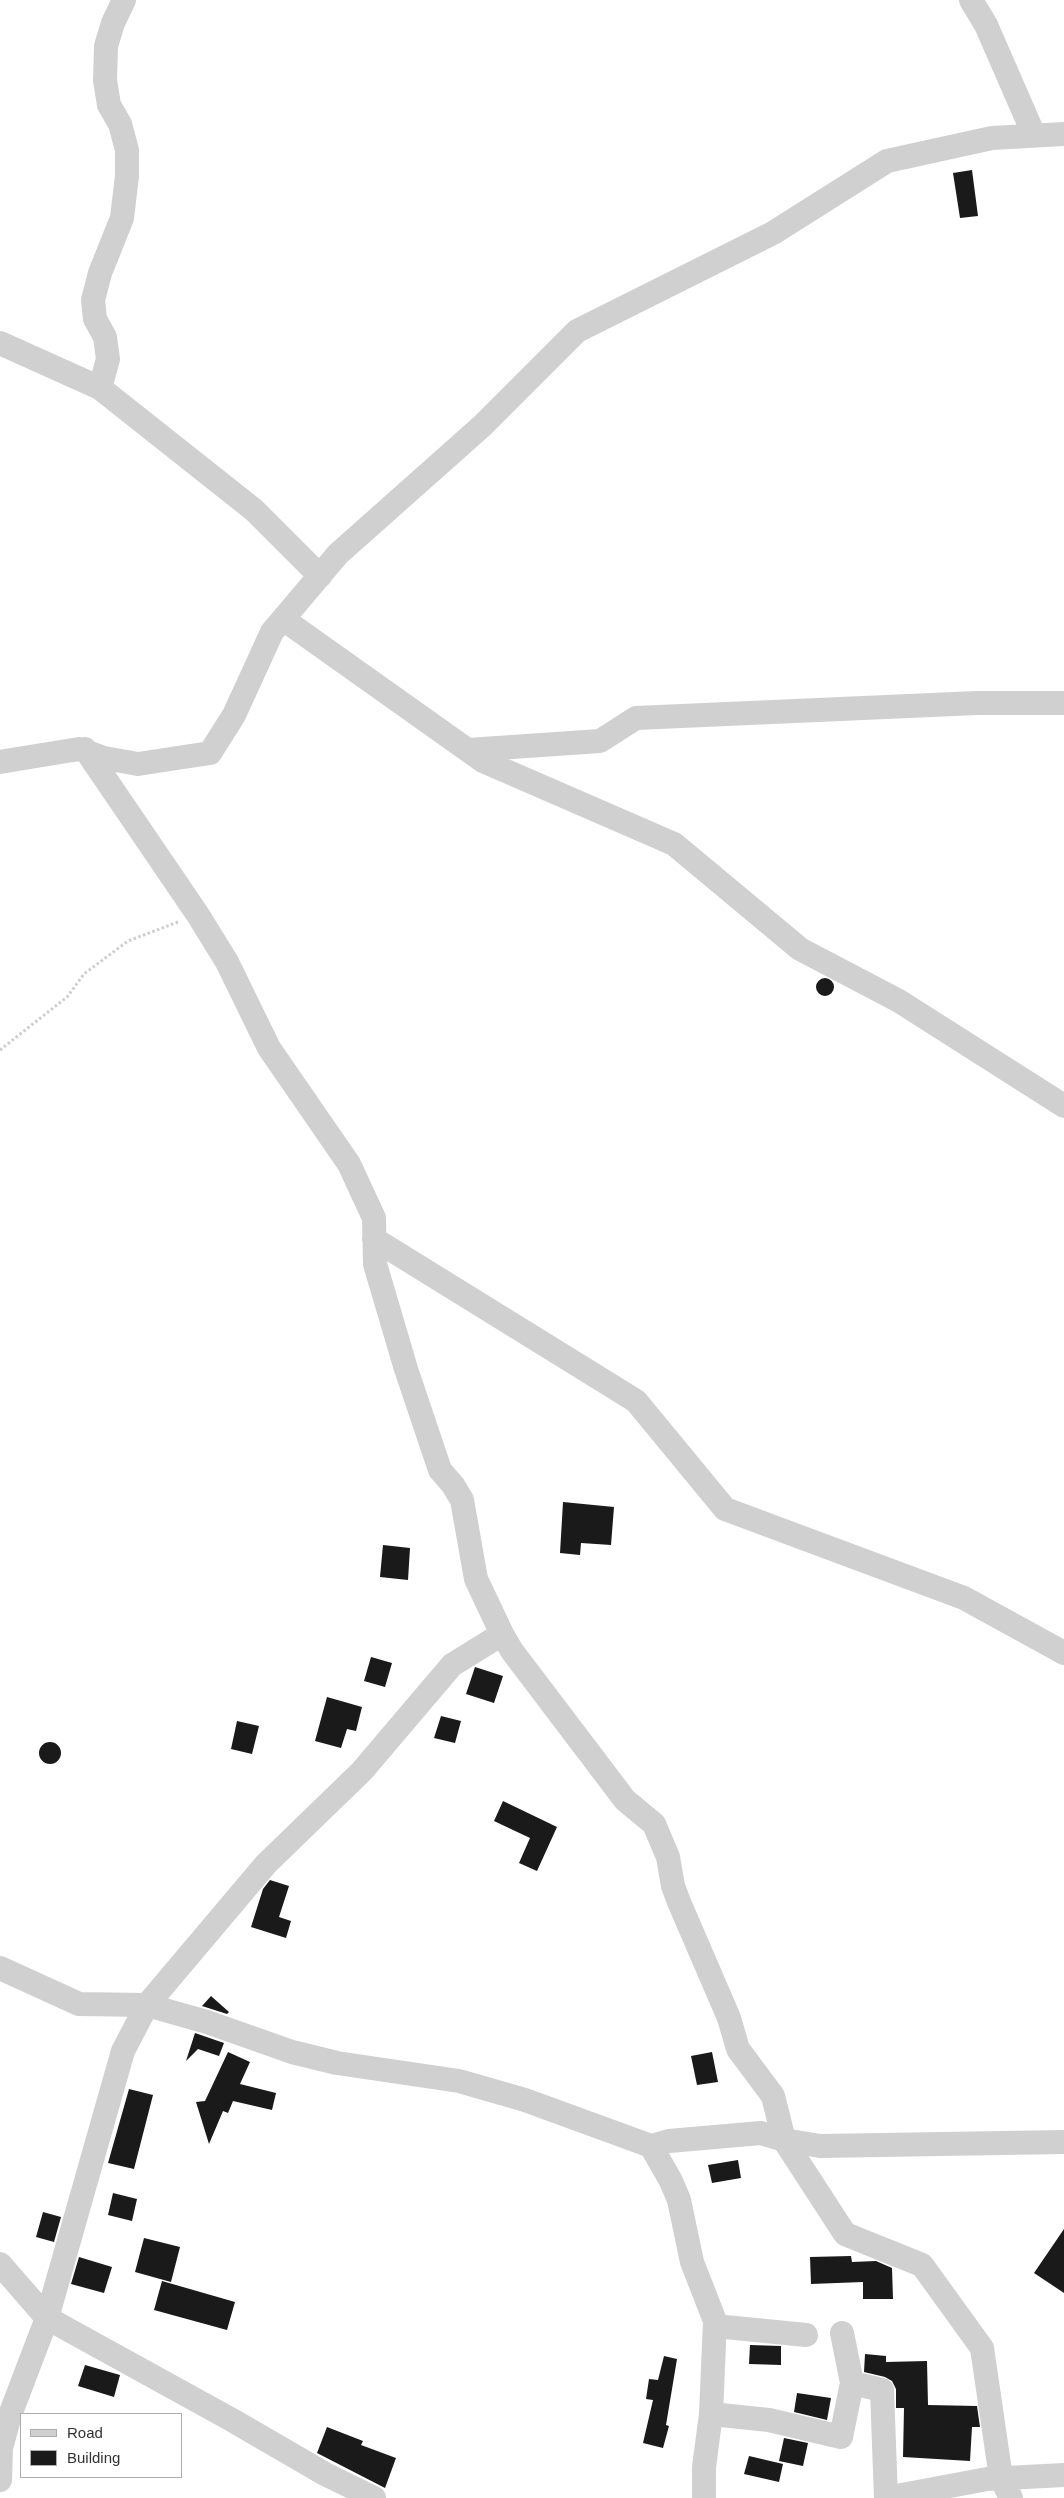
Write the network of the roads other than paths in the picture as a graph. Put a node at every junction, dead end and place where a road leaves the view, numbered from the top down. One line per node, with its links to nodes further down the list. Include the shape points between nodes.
1 (124, 0): 6 (street, via 106,46 105,80 109,105 120,124 127,150 127,176 122,218 93,300 95,319 105,337 108,359)
2 (971, 0): 4 (street, via 986,25)
3 (1064, 134): 4 (street)
4 (1034, 135): 7 (street, via 992,138 887,161 773,233 577,330 482,426 338,554)
5 (0, 343): 6 (street)
6 (100, 388): 7 (street, via 254,510)
7 (320, 576): 8 (street)
8 (283, 619): 10 (street, via 272,632 234,715 210,753 138,764 104,758); 11 (street)
9 (1064, 703): 11 (street, via 977,703 636,718 600,741)
10 (84, 750): 12 (street); 14 (street, via 198,915 227,962 269,1048 349,1164 374,1218)
11 (468, 750): 13 (street, via 483,760 674,844 800,948 898,1001)
12 (0, 762)
13 (1064, 1106)
14 (374, 1239): 15 (street, via 375,1264 406,1369 440,1470 462,1500 476,1579); 16 (street, via 636,1401 725,1509 964,1598)
15 (502, 1634): 18 (street, via 452,1665 362,1772 266,1864); 19 (street, via 625,1800 654,1824 668,1857 673,1886 729,2018 738,2049 773,2096)
16 (1064, 1653)
17 (0, 1968): 18 (street, via 79,2004)
18 (148, 2005): 21 (street, via 337,2064 469,2084 525,2100); 23 (street, via 123,2051)
19 (784, 2140): 20 (street, via 820,2146); 21 (street, via 761,2133 669,2141); 31 (street, via 845,2234 922,2265 982,2348)
20 (1064, 2142)
21 (651, 2146): 24 (street, via 679,2200 692,2262)
22 (0, 2264): 23 (street)
23 (47, 2318): 30 (street, via 0,2448); 33 (street, via 325,2474)
24 (715, 2326): 26 (street); 28 (street)
25 (842, 2333): 27 (street)
26 (806, 2336)
27 (852, 2383): 28 (street, via 841,2437 769,2420); 32 (street, via 882,2390 886,2498)
28 (711, 2414): 34 (street, via 704,2467)
29 (1064, 2475): 31 (street)
30 (0, 2480)
31 (1006, 2488): 32 (street)
32 (902, 2496)
33 (374, 2498)
34 (704, 2498)

